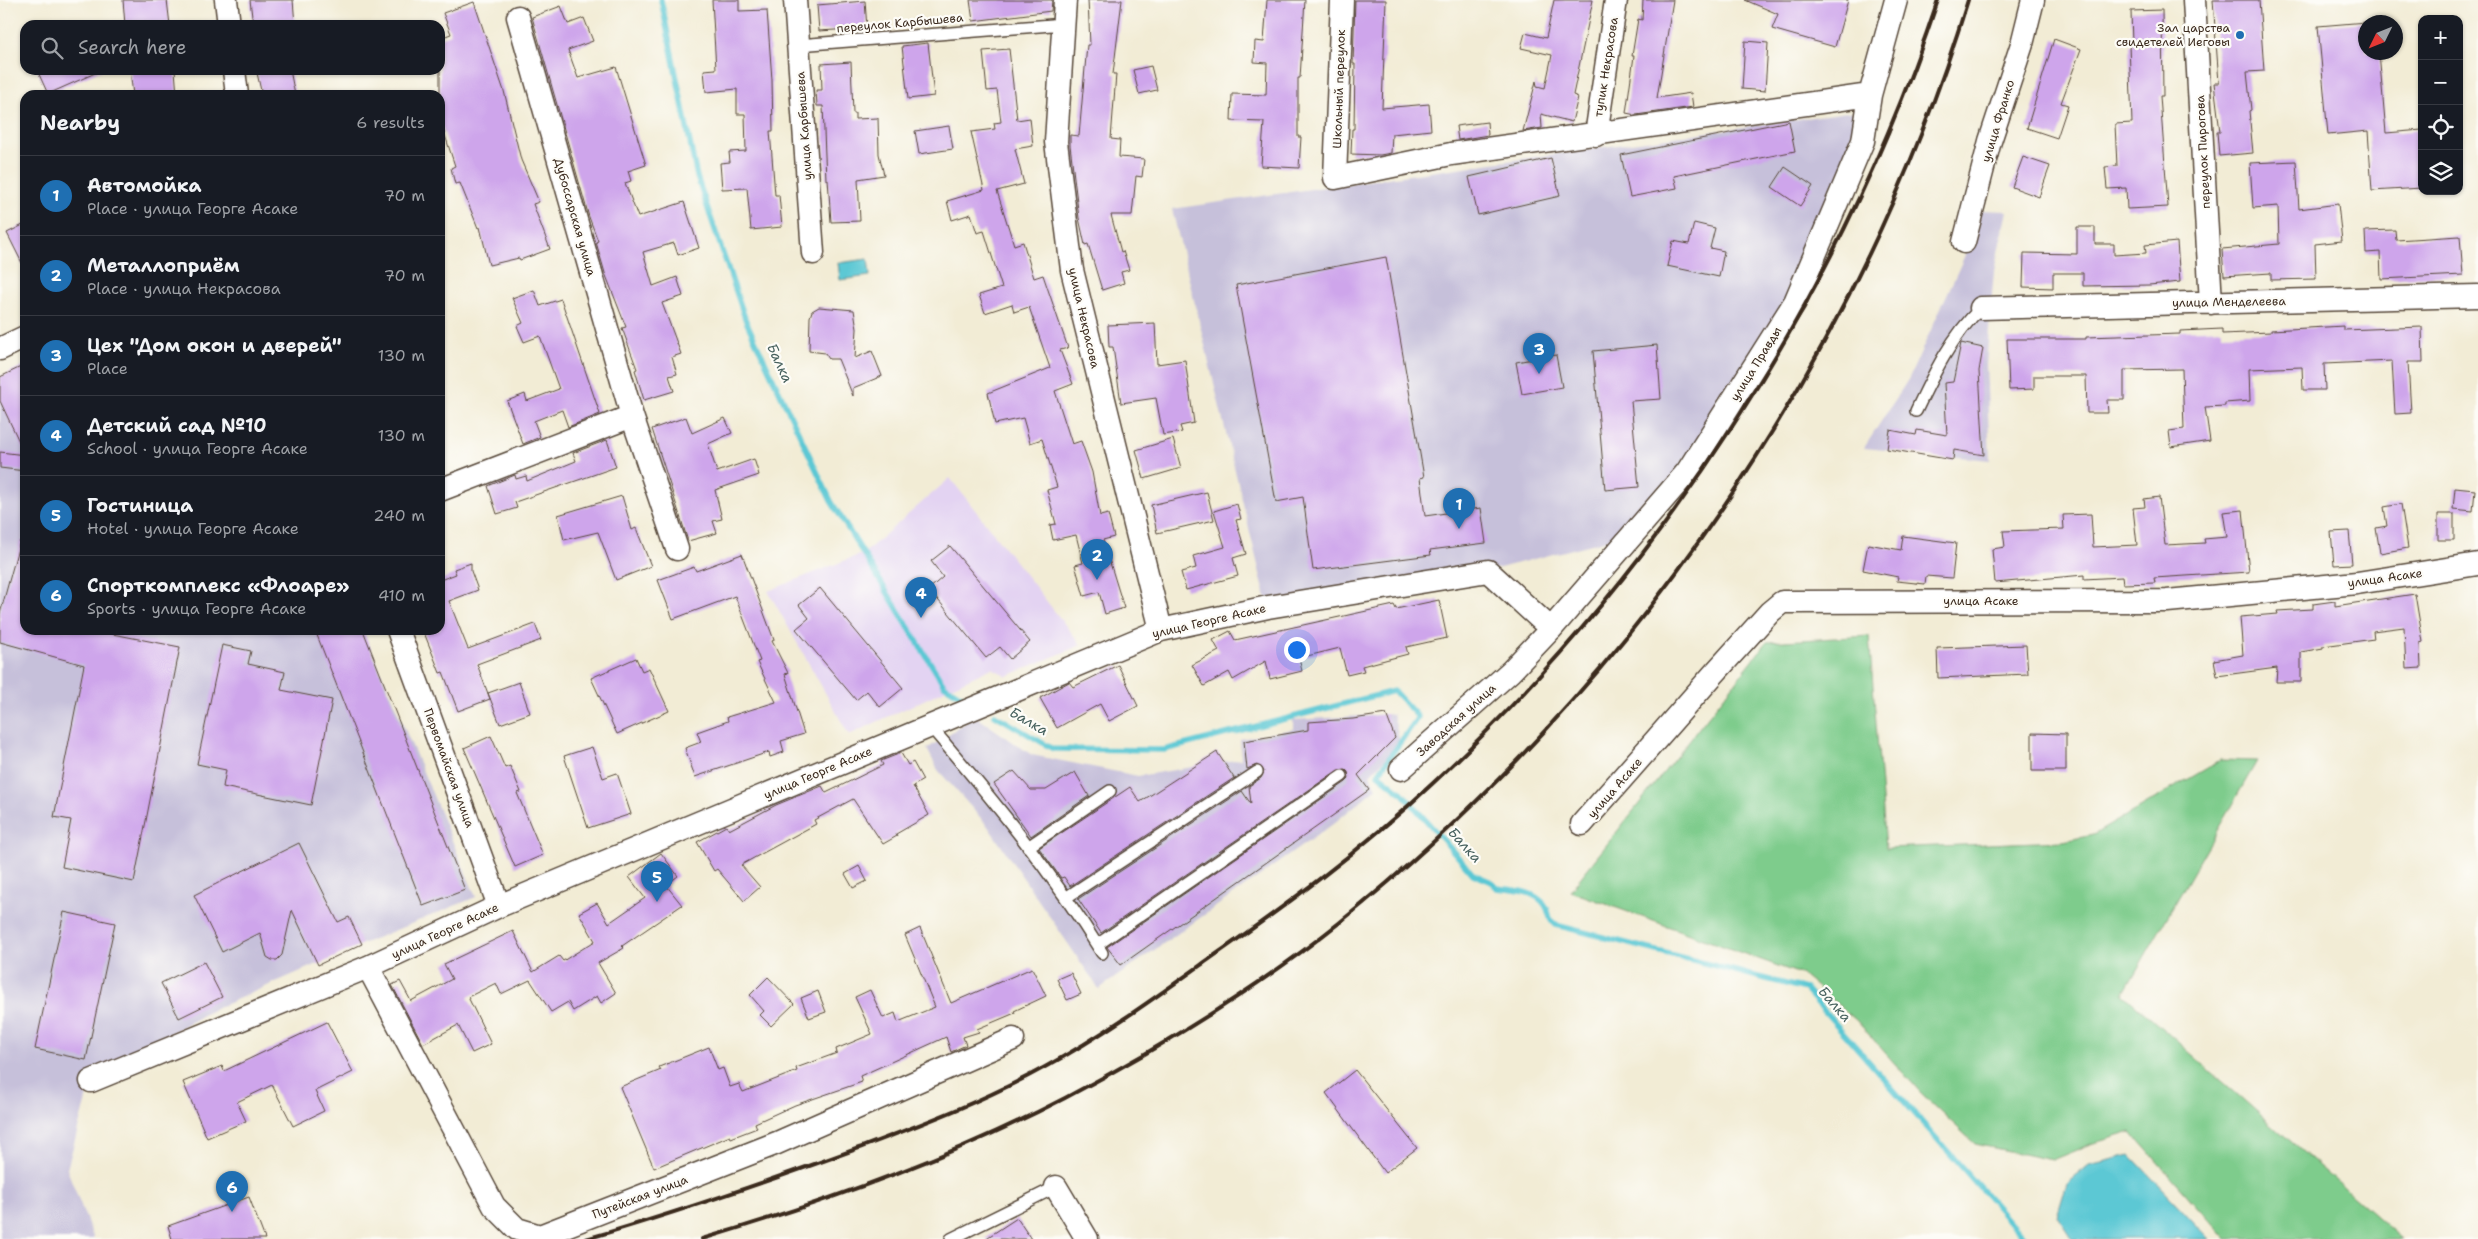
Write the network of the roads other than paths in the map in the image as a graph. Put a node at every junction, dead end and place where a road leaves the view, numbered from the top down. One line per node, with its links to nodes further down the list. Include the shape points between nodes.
1 (226, 0): 10 (street)
2 (795, 0): 12 (street, улица Карбышева)
3 (1066, 0): 11 (street, улица Некрасова)
4 (1342, 0): 16 (street, Школьный переулок, via 1336,178 1451,154)
5 (1616, 0): 16 (street, тупик Некрасова)
6 (1896, 0): 15 (street, улица Правды)
7 (2033, 0): 17 (street, улица Франко, via 1990,141)
8 (2194, 0): 20 (street, переулок Пирогова)
9 (518, 17): 25 (street, Дубоссарская улица)
10 (228, 20)
11 (1065, 24): 12 (lane, переулок Карбышева); 30 (street, улица Некрасова, via 1056,142 1072,270)
12 (798, 45): 18 (street, улица Карбышева)
13 (235, 75): 14 (street)
14 (236, 90)
15 (1870, 95): 16 (street, via 1741,111); 29 (street, улица Правды, via 1863,142 1795,302 1687,472)
16 (1596, 135)
17 (1964, 242)
18 (813, 253)
19 (2478, 296): 20 (street, улица Менделеева)
20 (2211, 303): 21 (street, улица Менделеева)
21 (1981, 308): 24 (lane, via 1964,324)
22 (20, 340): 23 (street)
23 (0, 350)
24 (1916, 411)
25 (632, 416): 26 (street); 27 (street, Дубоссарская улица)
26 (445, 488)
27 (677, 549)
28 (2478, 564): 38 (street, улица Асаке, via 2357,583 2167,601 1782,602)
29 (1551, 629): 30 (street, улица Георге Асаке, via 1488,571 1268,607); 32 (street, улица Правды)
30 (1161, 630): 33 (street, улица Георге Асаке)
31 (400, 635): 41 (street, Первомайская улица)
32 (1511, 671): 34 (street, Заводская улица)
33 (930, 726): 39 (lane); 41 (street, улица Георге Асаке)
34 (1401, 769)
35 (1257, 772): 40 (lane)
36 (1342, 776): 40 (lane, via 1100,949)
37 (1110, 792): 39 (lane)
38 (1582, 824)
39 (1028, 847): 40 (lane)
40 (1067, 897)
41 (499, 906): 42 (street, улица Георге Асаке)
42 (368, 967): 43 (street, Путейская улица, via 494,1206 516,1229 540,1236 777,1143); 44 (street, улица Георге Асаке)
43 (1013, 1039)
44 (91, 1081)
45 (1056, 1187): 46 (lane); 47 (street)
46 (951, 1239)
47 (1087, 1239)

